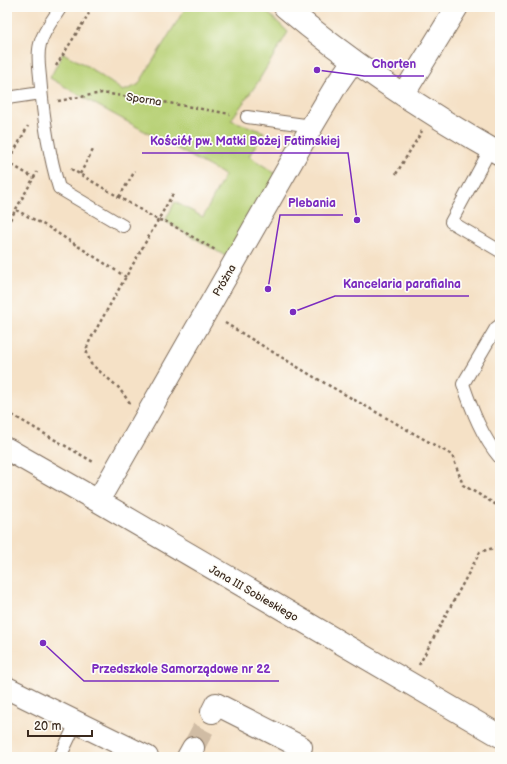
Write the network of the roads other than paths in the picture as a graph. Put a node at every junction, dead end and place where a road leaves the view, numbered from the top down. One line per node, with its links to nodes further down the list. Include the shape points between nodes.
1 (61, 7): 5 (lane, via 40,43)
2 (284, 7): 4 (street)
3 (457, 7): 6 (street)
4 (353, 61): 6 (street); 9 (street, Próżna)
5 (41, 93): 7 (lane); 11 (lane, via 50,158 59,188)
6 (404, 95): 10 (street)
7 (7, 98)
8 (247, 117): 9 (lane)
9 (312, 126): 16 (street, Próżna)
10 (495, 151): 12 (lane, via 451,222)
11 (123, 226)
12 (500, 251)
13 (500, 325): 15 (lane, via 463,384 475,417)
14 (7, 450): 16 (street, Jana III Sobieskiego)
15 (500, 458)
16 (98, 501): 20 (street, Jana III Sobieskiego)
17 (7, 688): 19 (street)
18 (212, 712): 21 (street, via 216,704)
19 (76, 723): 22 (lane); 23 (street)
20 (500, 736)
21 (301, 747)
22 (60, 757)
23 (147, 757)

